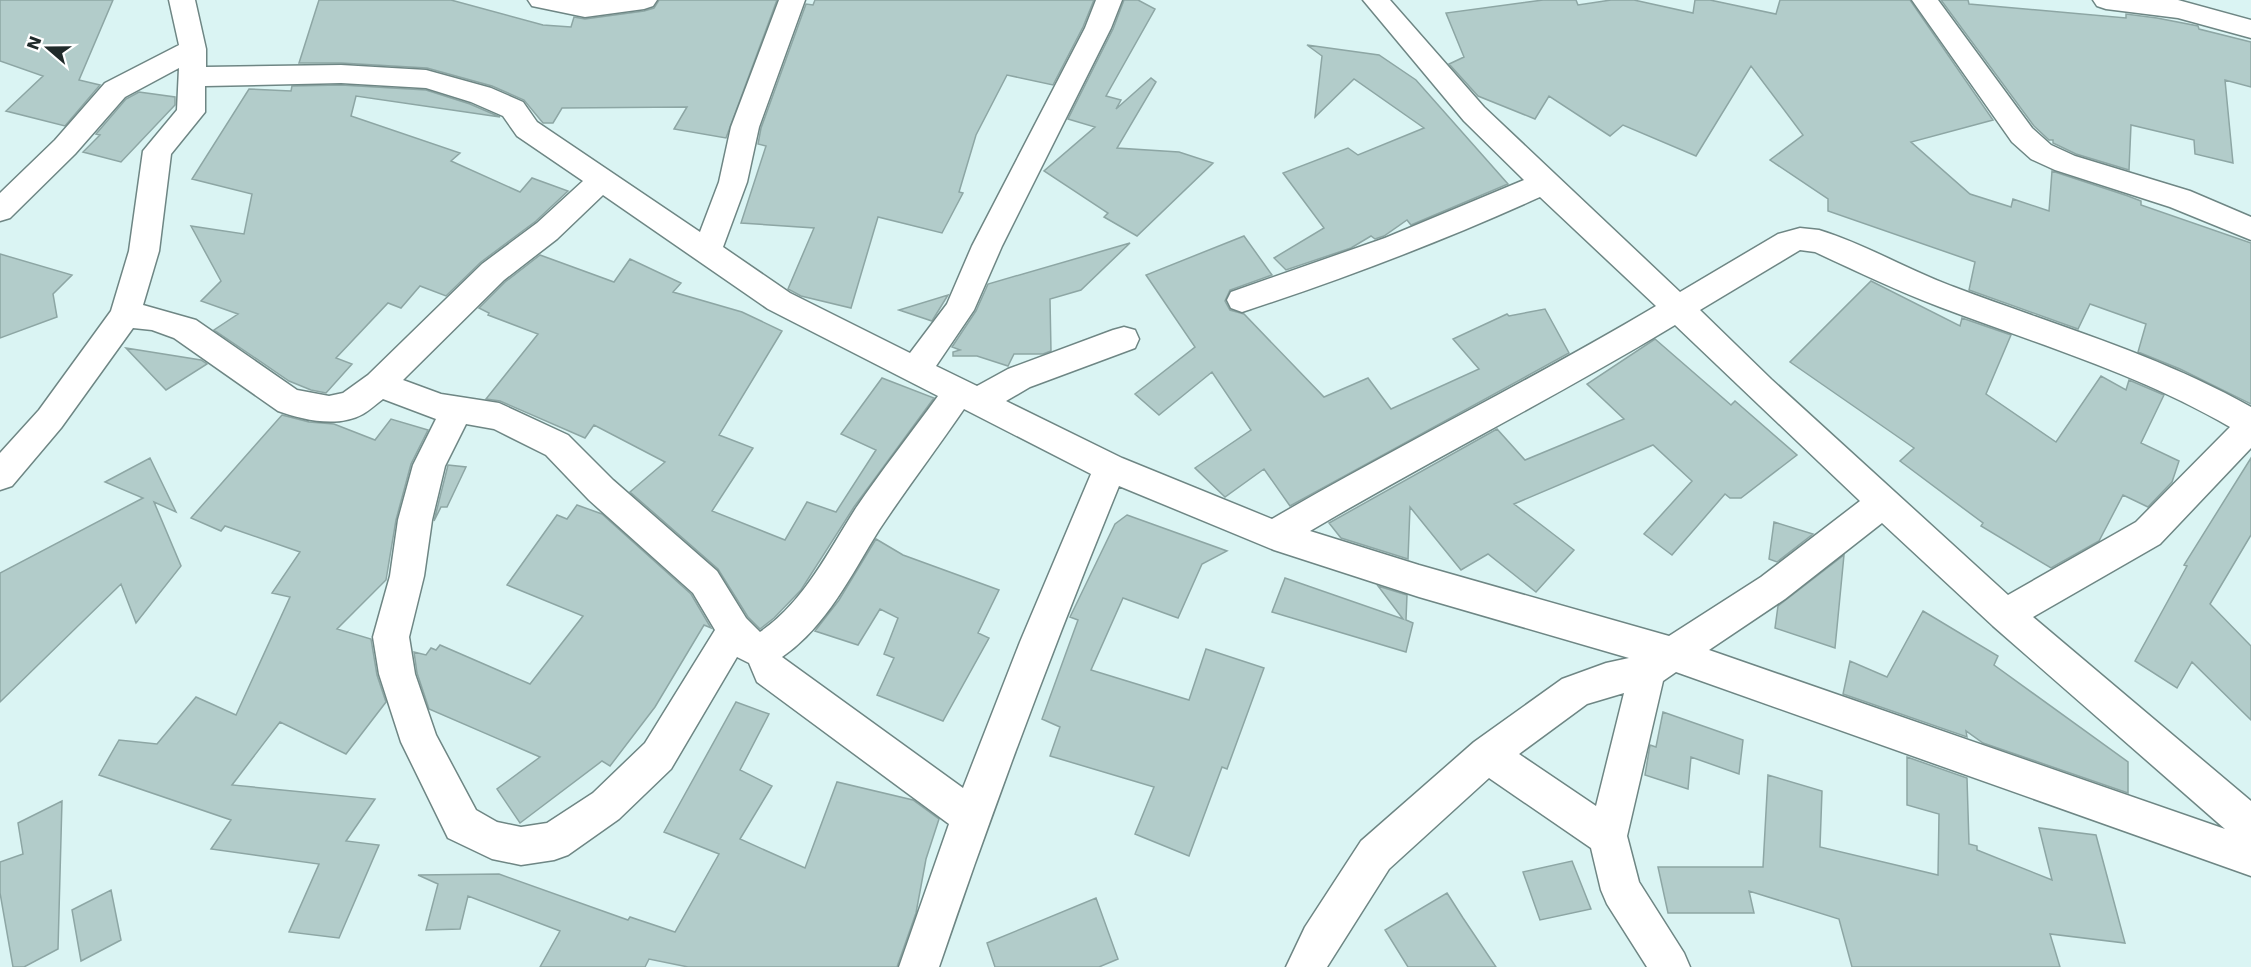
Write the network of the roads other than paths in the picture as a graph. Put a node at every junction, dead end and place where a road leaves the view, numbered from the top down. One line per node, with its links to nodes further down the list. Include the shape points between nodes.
1 (182, 0): 10 (street)
2 (541, 0): 3 (street, via 585,8)
3 (644, 0)
4 (792, 0): 15 (street, via 745,127 733,182)
5 (1109, 0): 20 (street, via 959,310)
6 (1376, 0): 12 (street, via 1474,114)
7 (1924, 0): 14 (street, via 2022,135 2041,152 2073,166 2180,199)
8 (2117, 0): 9 (street, via 2178,9)
9 (2251, 28)
10 (193, 63): 11 (street, via 426,79 513,109 527,129); 13 (street, via 115,90 65,147); 18 (street, via 191,112 157,151 144,251)
11 (602, 180): 15 (street); 21 (street, via 547,231 493,272)
12 (1544, 183): 16 (street, via 1471,216); 17 (street)
13 (0, 210)
14 (2251, 229)
15 (706, 253): 20 (street, via 778,301)
16 (1242, 300)
17 (1678, 308): 24 (street, via 1788,242 1820,242 1947,298 2158,375 2215,401); 27 (street); 28 (street)
18 (125, 315): 21 (street, via 153,318 185,329 289,402 329,409 351,405); 26 (street, via 50,419)
19 (1124, 339): 22 (street)
20 (916, 369): 22 (street)
21 (379, 384): 23 (street)
22 (969, 396): 25 (street); 30 (street, via 869,518 828,585 780,640)
23 (458, 409): 30 (street, via 500,416 557,445 601,490 705,582); 30 (street, via 429,465 391,637 397,674 420,741 462,824 492,840 521,846 554,841 606,806 658,756)
24 (2251, 425): 29 (street, via 2148,533)
25 (1110, 468): 28 (street); 33 (street)
26 (0, 476)
27 (1884, 502): 29 (street); 31 (street, via 1773,588)
28 (1274, 535): 31 (street)
29 (2005, 615): 34 (street)
30 (748, 640): 33 (street, via 770,670)
31 (1660, 663): 32 (street, via 1575,690); 35 (street); 36 (street)
32 (1487, 755): 35 (street); 38 (street, via 1375,855)
33 (971, 817): 37 (street)
34 (2251, 826)
35 (1608, 836): 39 (street, via 1622,890)
36 (2251, 857)
37 (919, 967)
38 (1306, 967)
39 (1670, 967)

